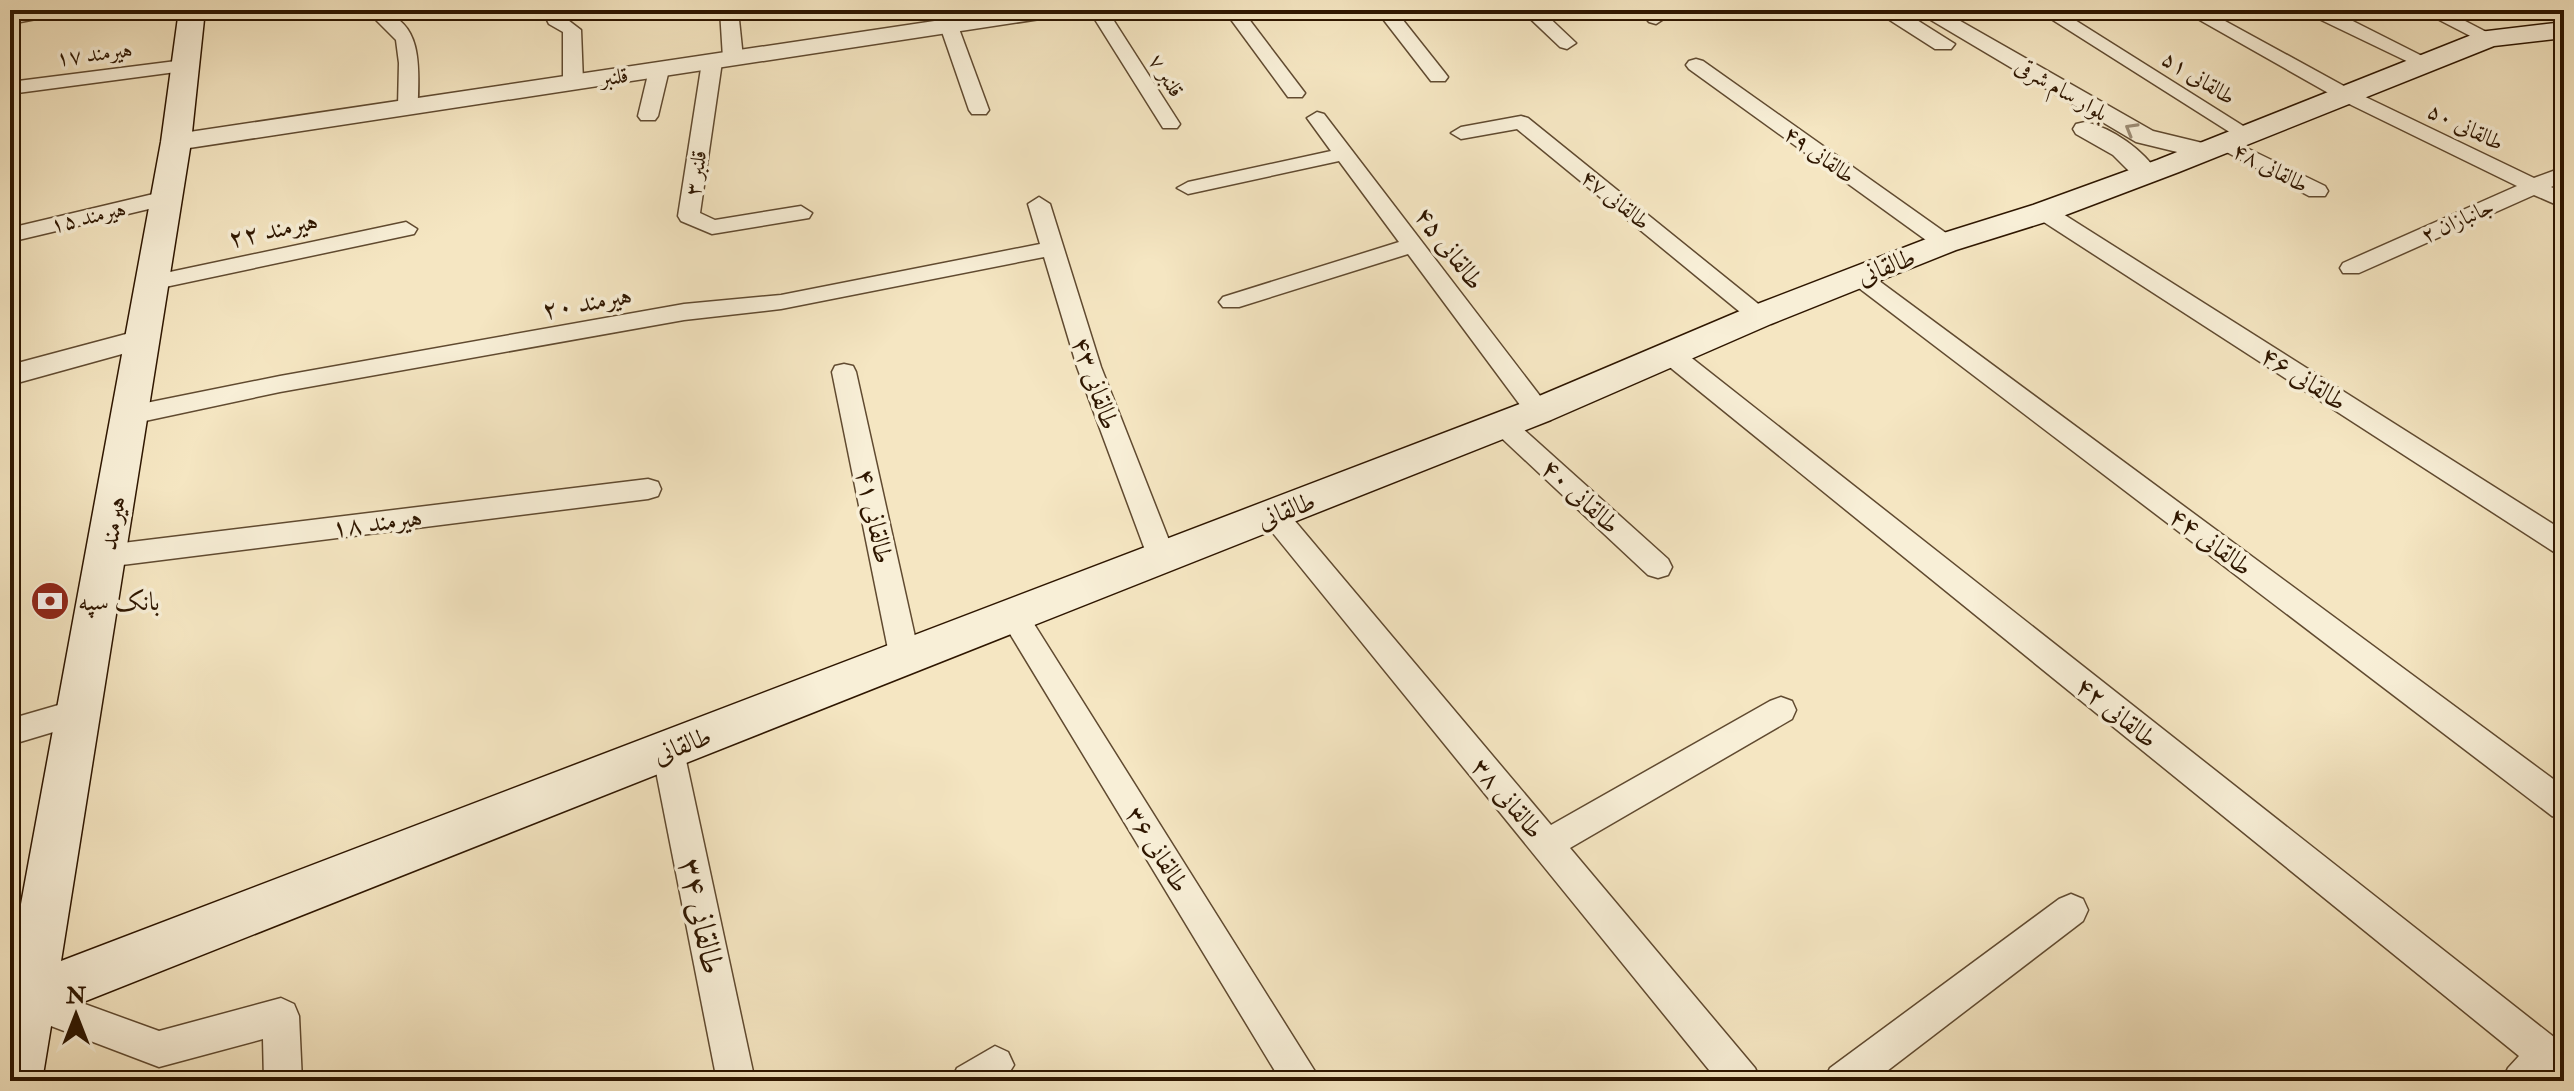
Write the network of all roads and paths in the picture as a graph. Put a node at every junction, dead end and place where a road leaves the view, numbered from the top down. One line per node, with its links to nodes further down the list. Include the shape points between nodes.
1 (49, 10): 17 (street)
2 (192, 10): 26 (main road, هیرمند)
3 (551, 10): 29 (street, via 572,30)
4 (729, 10): 23 (street)
5 (1053, 10): 20 (street, قلنبر)
6 (1098, 10): 37 (street, قلنبر ۷)
7 (1233, 10): 31 (street)
8 (1385, 10): 28 (street)
9 (1530, 10): 22 (street)
10 (1885, 10): 43 (street, بلوار سام شرقی, via 2122,150)
11 (1925, 10): 40 (street, بلوار سام شرقی, one-way to 11, via 2145,137)
12 (2046, 10): 40 (street, طالقانی ۵۱)
13 (2191, 10): 32 (street, طالقانی ۵۰)
14 (2429, 10): 19 (street)
15 (2519, 10): 21 (main road)
16 (2324, 14): 24 (street)
17 (10, 17)
18 (384, 19): 33 (street, via 405,38)
19 (2498, 24): 21 (main road, طالقانی); 24 (main road, طالقانی)
20 (949, 26): 23 (street, قلنبر); 34 (street)
21 (2564, 29)
22 (1567, 43)
23 (723, 60): 27 (street, قلنبر); 51 (street, قلنبر ۳, via 689,216 712,227)
24 (2426, 63): 32 (main road, طالقانی)
25 (1696, 65): 54 (street, طالقانی ۴۹)
26 (184, 66): 30 (street, هیرمند ۱۷); 39 (main road, هیرمند)
27 (659, 70): 29 (street, قلنبر); 35 (street)
28 (1438, 77)
29 (573, 82): 33 (street, قلنبر)
30 (10, 88)
31 (1295, 93)
32 (2346, 95): 40 (main road, طالقانی); 44 (street, طالقانی ۵۰)
33 (408, 107): 39 (street, قلنبر)
34 (979, 110)
35 (648, 116)
36 (1317, 118): 41 (street, طالقانی ۴۵)
37 (1170, 124)
38 (1461, 133): 61 (street, طالقانی ۴۷, via 1521,122)
39 (176, 142): 47 (main road, هیرمند)
40 (2225, 143): 43 (main road, طالقانی); 46 (street, طالقانی ۴۸)
41 (1344, 154): 45 (street); 55 (street, طالقانی ۴۵)
42 (2564, 173): 44 (street, جانبازان ۲)
43 (2146, 174): 50 (main road, طالقانی)
44 (2533, 186): 48 (street, طالقانی ۵۰); 57 (street, جانبازان ۲)
45 (1188, 188)
46 (2317, 191)
47 (166, 198): 53 (street, هیرمند ۱۵); 59 (main road, هیرمند)
48 (2564, 201)
49 (1039, 204): 56 (street, طالقانی ۴۳)
50 (2044, 212): 54 (main road, طالقانی); 70 (street, طالقانی ۴۶)
51 (801, 213)
52 (406, 229): 59 (street, هیرمند ۲۲)
53 (10, 235)
54 (1945, 243): 58 (main road, طالقانی)
55 (1413, 245): 60 (street); 67 (street, طالقانی ۴۵)
56 (1053, 248): 66 (street, هیرمند ۲۰, via 781,302 684,312); 72 (street, طالقانی ۴۳, via 1089,367)
57 (2351, 268)
58 (1859, 277): 61 (main road, طالقانی); 80 (street, طالقانی ۴۴)
59 (151, 283): 62 (main road, هیرمند)
60 (1231, 302)
61 (1759, 316): 63 (main road, طالقانی)
62 (141, 339): 65 (street); 66 (main road, هیرمند)
63 (1670, 354): 67 (main road, طالقانی); 84 (street, طالقانی ۴۲)
64 (844, 372): 75 (street, طالقانی ۴۱)
65 (10, 375)
66 (131, 415): 71 (main road, هیرمند)
67 (1521, 418): 69 (main road, طالقانی); 73 (street, طالقانی ۴۰)
68 (648, 489): 71 (street, هیرمند ۱۸)
69 (1274, 515): 72 (main road, طالقانی); 81 (street, طالقانی ۳۸)
70 (2564, 545)
71 (106, 556): 77 (main road, هیرمند)
72 (1162, 558): 74 (main road, طالقانی)
73 (1658, 567)
74 (1014, 616): 75 (main road, طالقانی); 88 (street, طالقانی ۳۶)
75 (905, 659): 79 (main road, طالقانی)
76 (1781, 710): 81 (street)
77 (79, 712): 78 (street); 83 (main road, هیرمند)
78 (10, 732)
79 (668, 751): 83 (main road, طالقانی); 87 (street, طالقانی ۳۴)
80 (2564, 806)
81 (1546, 845): 89 (street, طالقانی ۳۸)
82 (2071, 910): 90 (street)
83 (19, 1003): 85 (main road, هیرمند); 86 (street, via 159,1049 281,1016)
84 (2544, 1068)
85 (15, 1081)
86 (283, 1081)
87 (736, 1081)
88 (1302, 1081)
89 (1742, 1081)
90 (1843, 1081)

